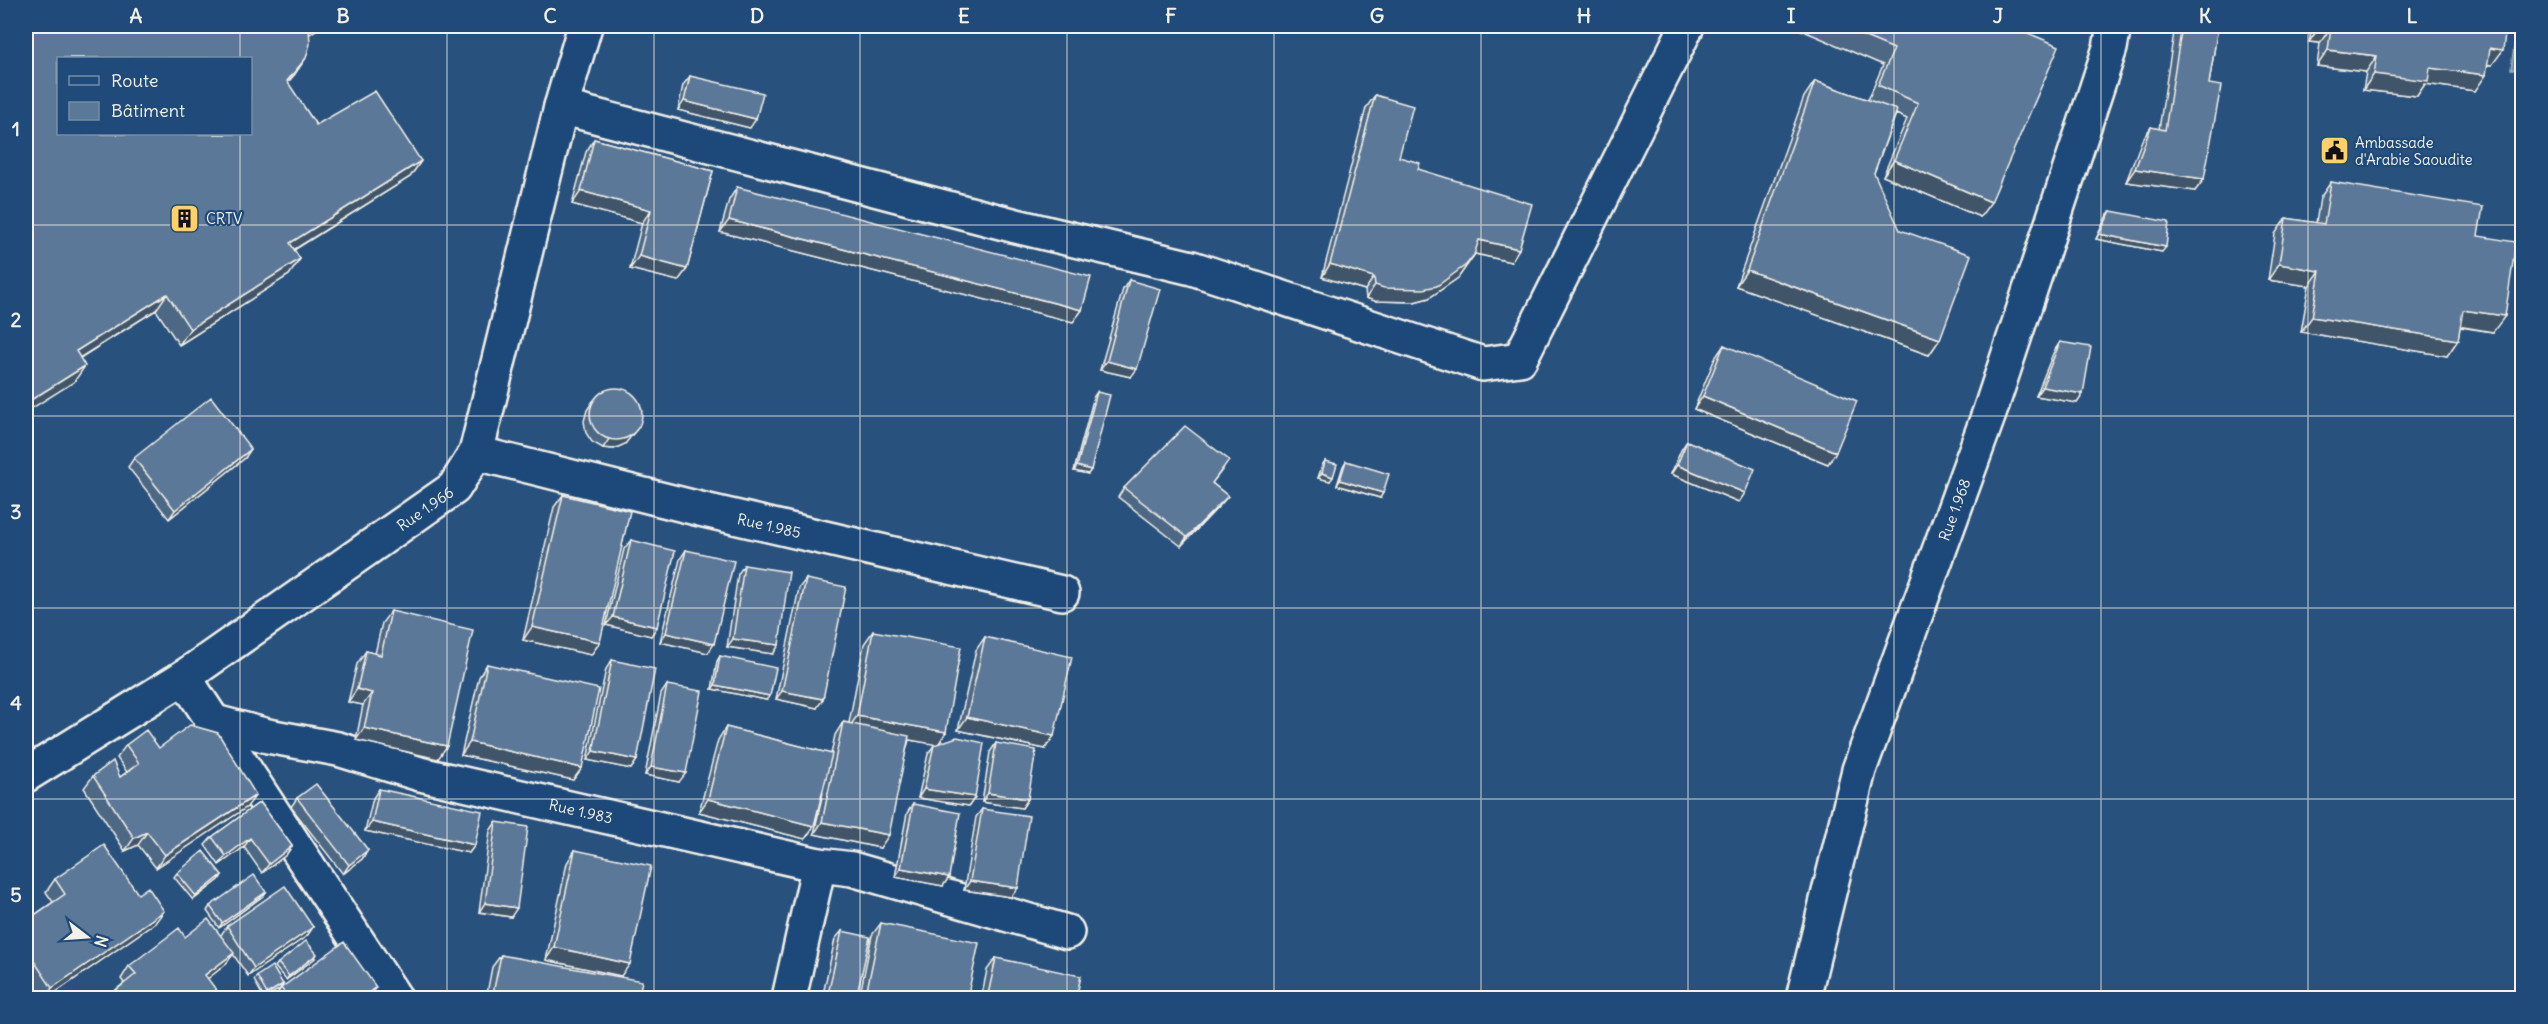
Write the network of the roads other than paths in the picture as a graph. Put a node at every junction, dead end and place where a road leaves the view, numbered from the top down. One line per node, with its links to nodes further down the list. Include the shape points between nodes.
1 (585, 26): 4 (street, Rue 1.966)
2 (1687, 26): 4 (street, via 1520,359 1483,364 1192,268)
3 (2114, 26): 14 (street, Rue 1.968, via 2071,171 1990,411 1859,770)
4 (561, 107): 5 (street, Rue 1.966)
5 (476, 453): 6 (street, Rue 1.985); 7 (street, Rue 1.966, via 454,488)
6 (1062, 593)
7 (184, 677): 8 (street); 9 (street, Rue 1.966)
8 (211, 721): 10 (street, Rue 1.983, via 338,749 420,774); 12 (street)
9 (26, 776)
10 (819, 865): 11 (street, via 852,869); 13 (street)
11 (1067, 932)
12 (395, 999)
13 (789, 999)
14 (1803, 999)

